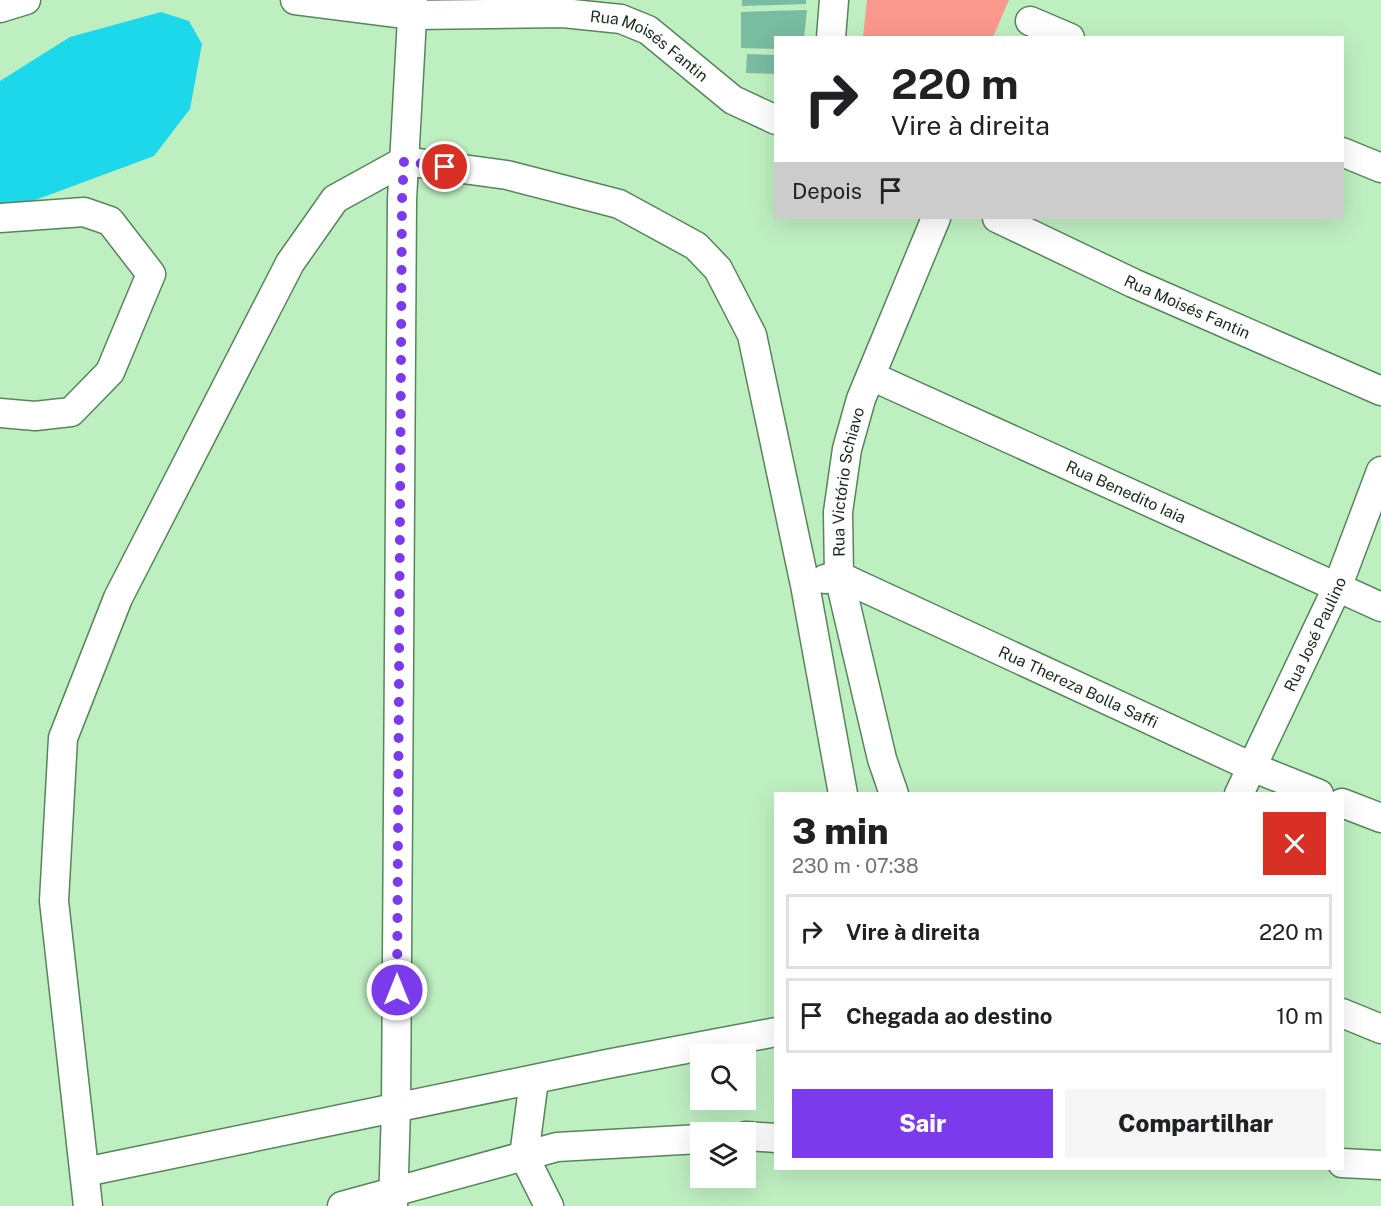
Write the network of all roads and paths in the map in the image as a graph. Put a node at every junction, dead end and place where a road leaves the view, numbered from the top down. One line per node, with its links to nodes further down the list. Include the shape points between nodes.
1 (26, 0): 5 (street)
2 (295, 0): 4 (street, Rua Moisés Fantin)
3 (834, 0): 8 (street)
4 (413, 7): 6 (street, Rua Moisés Fantin, via 563,13); 12 (street)
5 (0, 8)
6 (621, 10): 10 (street, Rua Moisés Fantin, via 733,100)
7 (1031, 19): 9 (street)
8 (831, 36)
9 (1066, 36)
10 (774, 119)
11 (1344, 153): 13 (street)
12 (404, 161): 22 (street, via 507,175 619,204 696,246 718,269 752,335); 36 (street); 41 (street, via 335,199 290,263 118,598 63,738 54,901)
13 (1381, 168)
14 (0, 218): 19 (street, via 84,212 110,221 151,273 110,372 71,412 36,416)
15 (936, 219): 17 (street, Rua Victório Schiavo)
16 (999, 219): 18 (street, Rua Moisés Fantin, via 1133,283)
17 (871, 376): 21 (street, Rua Victório Schiavo, via 847,449 838,512); 23 (street, Rua Benedito Iaia)
18 (1381, 391)
19 (0, 414)
20 (1381, 471): 23 (street, Rua José Paulino)
21 (839, 576): 22 (street); 25 (street, Rua Thereza Bolla Saffi); 27 (street, Rua Victório Schiavo)
22 (805, 585): 26 (street)
23 (1337, 588): 24 (street, Rua Benedito Iaia); 25 (street, Rua José Paulino)
24 (1381, 607)
25 (1251, 766): 28 (street, Rua José Paulino); 29 (street, Rua Thereza Bolla Saffi)
26 (843, 792)
27 (893, 792)
28 (1240, 792)
29 (1314, 792)
30 (1344, 804): 31 (street)
31 (1381, 818)
32 (1344, 1014): 33 (street)
33 (1381, 1029)
34 (774, 1032): 35 (street)
35 (534, 1080): 36 (street); 38 (street)
36 (396, 1109): 41 (street); 42 (street)
37 (690, 1140): 38 (street, via 557,1147)
38 (524, 1156): 42 (street); 45 (street)
39 (1344, 1163): 40 (street)
40 (1381, 1165)
41 (85, 1172): 43 (street)
42 (393, 1199): 44 (street)
43 (88, 1206)
44 (342, 1206)
45 (549, 1206)

